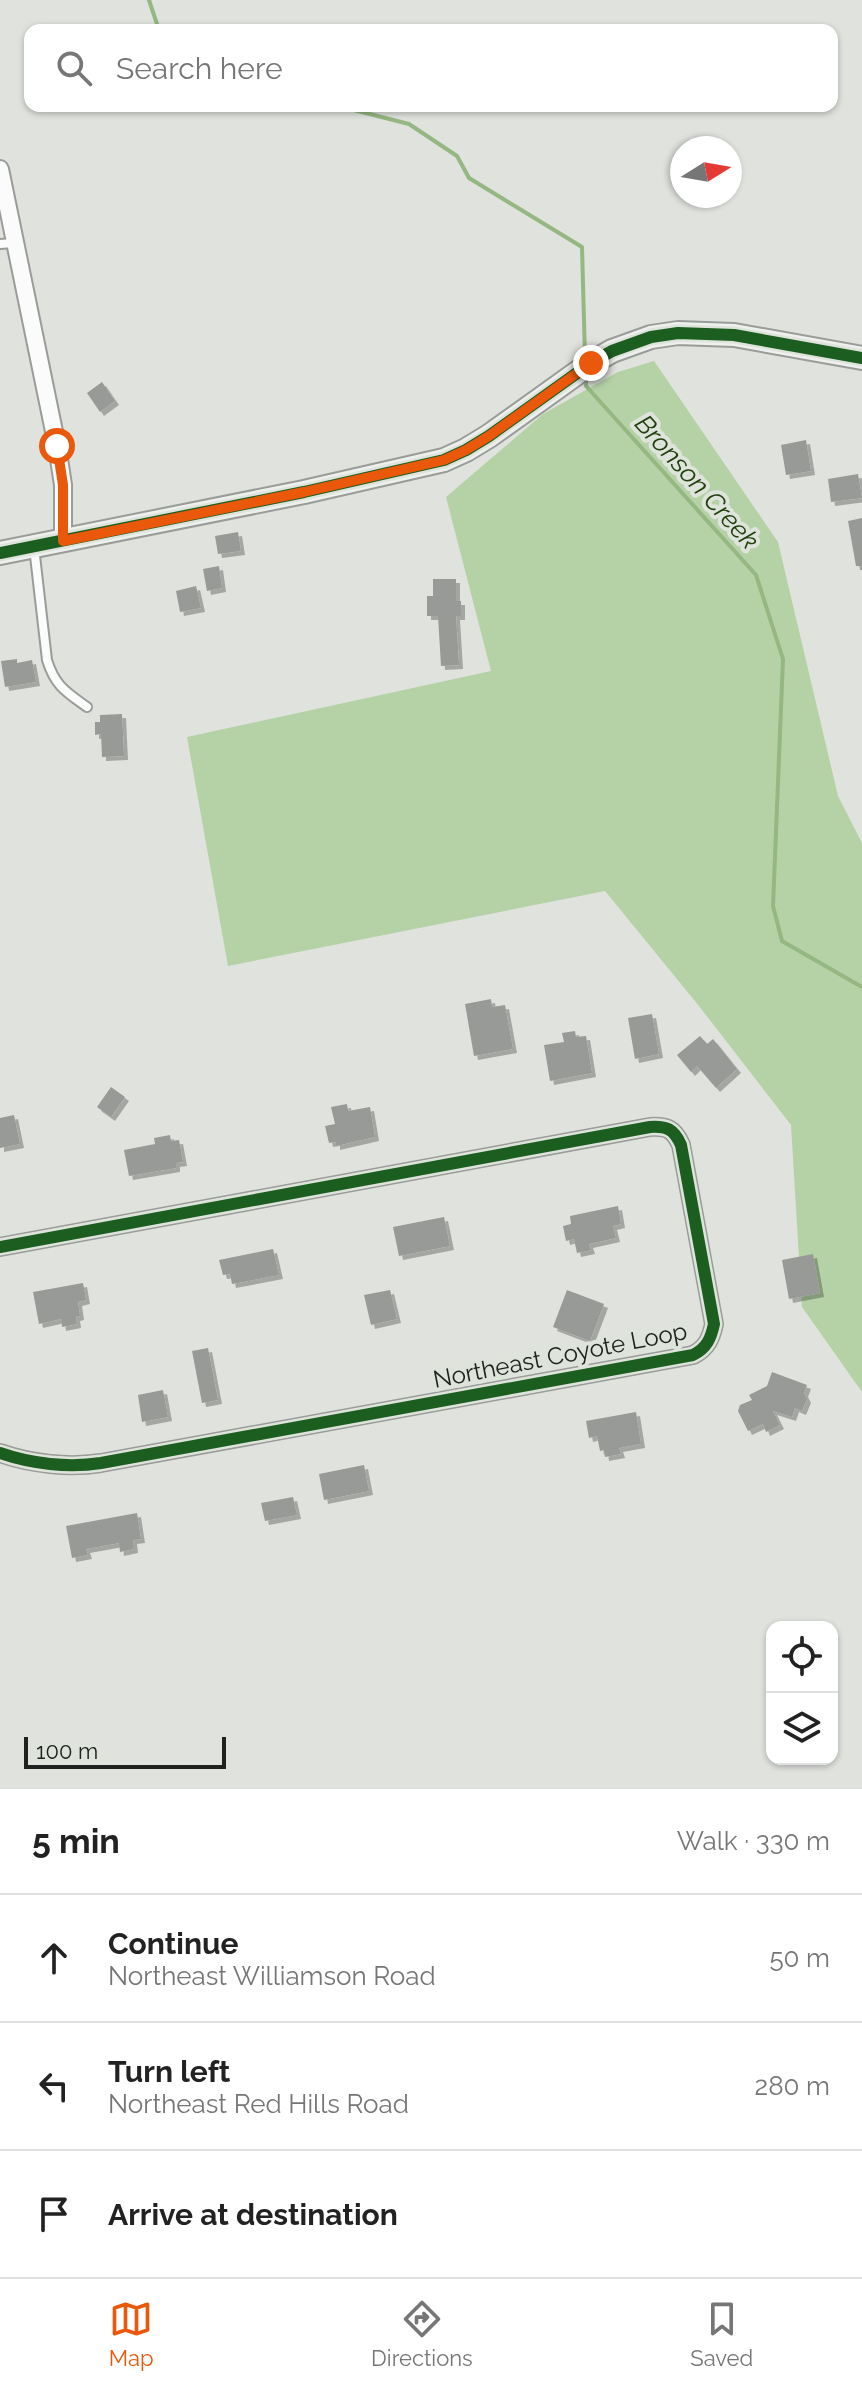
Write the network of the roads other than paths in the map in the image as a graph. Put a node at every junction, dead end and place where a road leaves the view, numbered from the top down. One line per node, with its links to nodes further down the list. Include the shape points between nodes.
1 (0, 169): 2 (street)
2 (7, 244): 4 (street, via 57,446)
3 (862, 358): 4 (street, via 734,335 651,337 591,363 489,436 444,460)
4 (63, 541): 5 (street)
5 (34, 546): 6 (street); 7 (lane, via 47,660 63,690)
6 (0, 553)
7 (87, 707)
8 (0, 1247): 9 (street, Northeast Coyote Loop, via 661,1127 671,1129 681,1145 714,1324 709,1342 693,1355 116,1461 70,1465)
9 (0, 1453)

